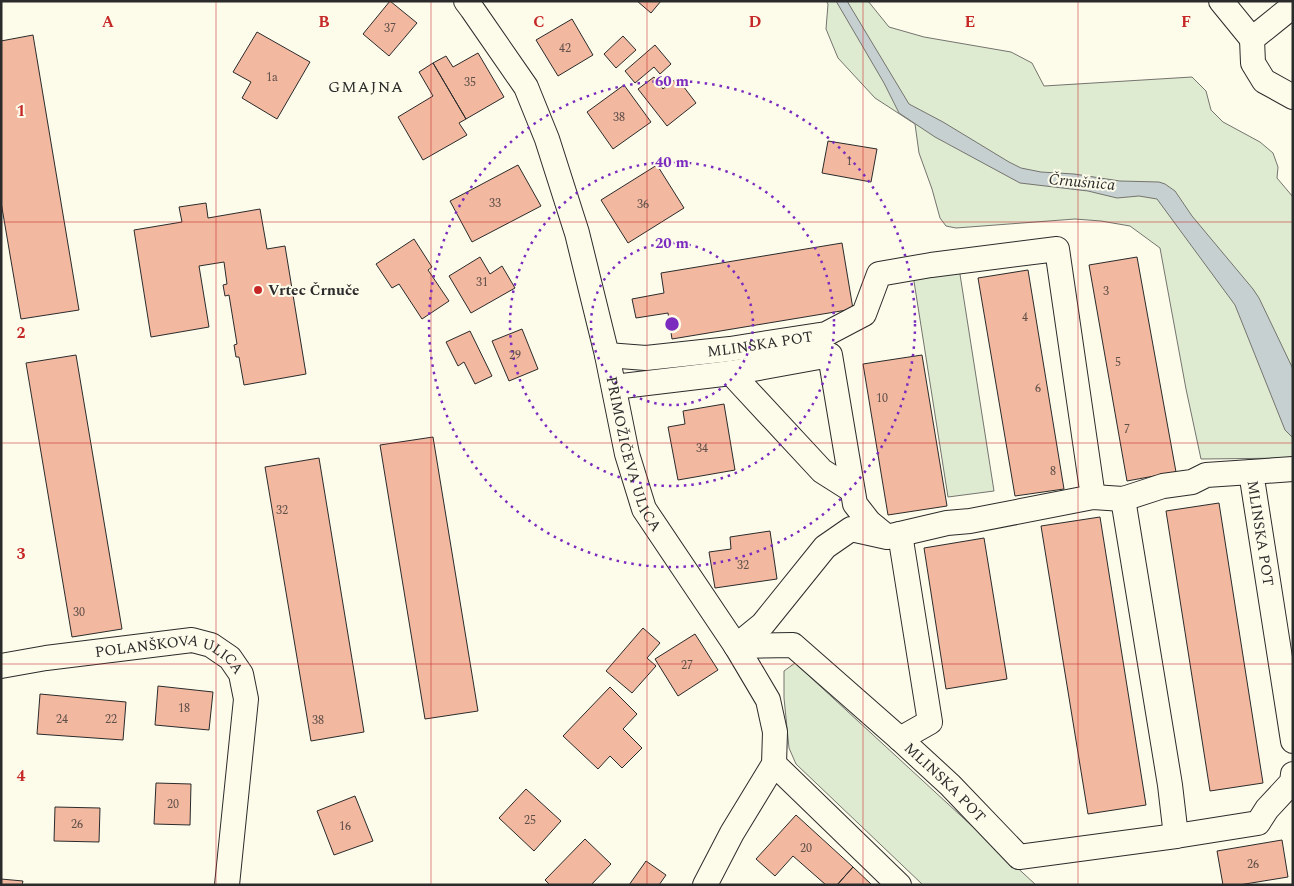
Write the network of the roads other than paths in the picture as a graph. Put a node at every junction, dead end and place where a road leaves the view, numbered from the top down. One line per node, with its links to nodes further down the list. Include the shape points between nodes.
1 (466, 1): 7 (street, PRIMOŽIČEVA ULICA, via 526,87 577,233)
2 (1221, 1): 4 (street)
3 (1293, 6): 4 (street)
4 (1252, 39): 5 (street, via 1253,63 1264,81)
5 (1293, 97)
6 (828, 345): 7 (street, MLINSKA POT, via 646,358); 8 (street); 12 (street); 13 (street, MLINSKA POT, via 864,314 880,274 1057,250)
7 (608, 355): 9 (street, PRIMOŽIČEVA ULICA)
8 (730, 373): 9 (street); 12 (street, via 822,471)
9 (614, 387): 16 (street, PRIMOŽIČEVA ULICA, via 627,454 644,509)
10 (1293, 469): 11 (street, MLINSKA POT)
11 (1251, 472): 14 (street, MLINSKA POT, via 1206,475 1192,482 1163,486); 19 (street, MLINSKA POT)
12 (852, 490): 15 (street, via 854,504 869,522)
13 (1093, 497): 14 (street, MLINSKA POT); 15 (street, MLINSKA POT)
14 (1123, 499): 22 (street)
15 (894, 535): 16 (street, via 851,529 825,547 763,624); 18 (street, via 930,722)
16 (736, 646): 18 (street, MLINSKA POT, via 793,645); 20 (street, PRIMOŽIČEVA ULICA, via 768,700 775,732)
17 (1, 666): 23 (street, POLANŠKOVA ULICA, via 192,640 211,645 230,658 241,674 246,699)
18 (900, 739): 22 (street, MLINSKA POT, via 1019,857)
19 (1293, 741)
20 (774, 764): 24 (street, PRIMOŽIČEVA ULICA); 25 (street)
21 (1293, 774): 22 (street, MLINSKA POT, via 1292,782 1258,823)
22 (1176, 836)
23 (227, 885)
24 (705, 885)
25 (899, 885)

